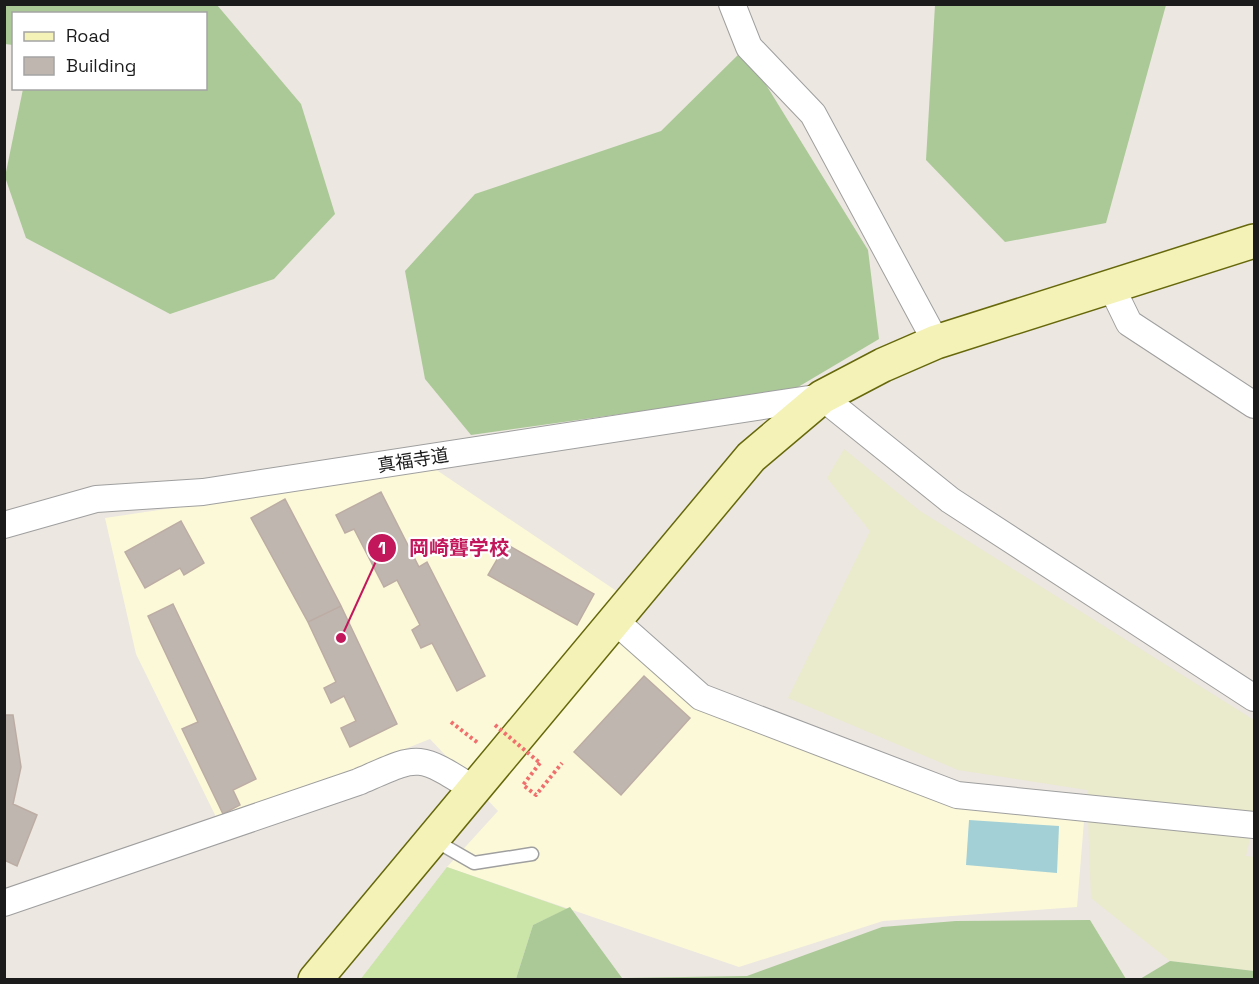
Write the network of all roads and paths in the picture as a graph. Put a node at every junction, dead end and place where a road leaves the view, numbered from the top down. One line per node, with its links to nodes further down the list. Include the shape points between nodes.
1 (732, 4): 4 (street, via 749,47 813,114)
2 (1254, 241): 3 (street)
3 (1110, 286): 4 (street); 6 (street, via 1129,323)
4 (936, 342): 5 (street)
5 (822, 397): 7 (street, 真福寺道, via 203,492 96,499); 8 (street, via 751,457); 9 (street, via 950,500)
6 (1254, 405)
7 (4, 525)
8 (613, 620): 14 (street); 15 (street, via 701,697 957,795)
9 (1254, 698)
10 (452, 722): 12 (path, via 479,745)
11 (490, 732): 13 (path, bridge, via 495,725 540,763 523,785 536,795)
12 (484, 738)
13 (562, 764)
14 (472, 788): 16 (street); 18 (street, via 435,764 405,761 358,782)
15 (1254, 825)
16 (434, 839): 17 (lane, via 474,863); 19 (street)
17 (532, 854)
18 (4, 903)
19 (315, 980)

